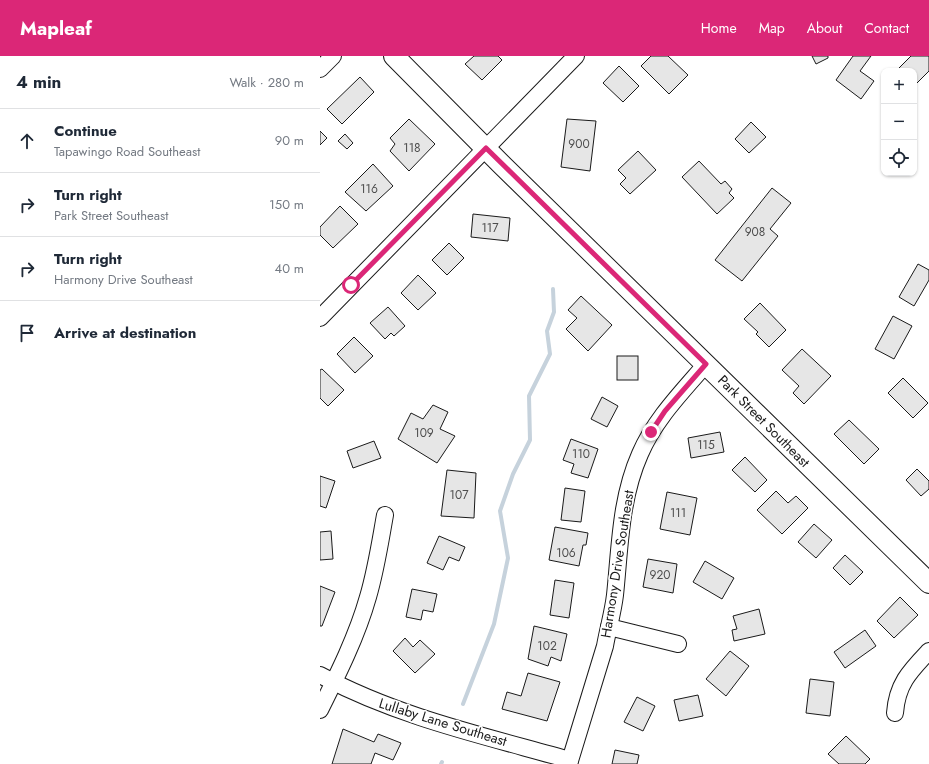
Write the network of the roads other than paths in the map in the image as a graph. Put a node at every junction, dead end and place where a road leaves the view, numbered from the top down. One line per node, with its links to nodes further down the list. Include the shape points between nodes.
1 (333, 56): 4 (street)
2 (394, 56): 5 (main road, Park Street Southeast)
3 (576, 56): 5 (street)
4 (320, 69)
5 (486, 148): 6 (street); 7 (main road, Park Street Southeast)
6 (320, 318)
7 (706, 364): 9 (main road, Park Street Southeast); 10 (street, Harmony Drive Southeast, via 665,411 637,461 624,508)
8 (385, 515): 14 (street, via 368,598)
9 (929, 583)
10 (609, 628): 11 (street); 17 (street, Harmony Drive Southeast)
11 (678, 644)
12 (929, 651): 16 (street, via 908,673 900,686)
13 (320, 674): 14 (street, Lullaby Lane Southeast)
14 (334, 682): 15 (street); 17 (street, Lullaby Lane Southeast, via 413,715)
15 (320, 710)
16 (895, 713)
17 (569, 762)

